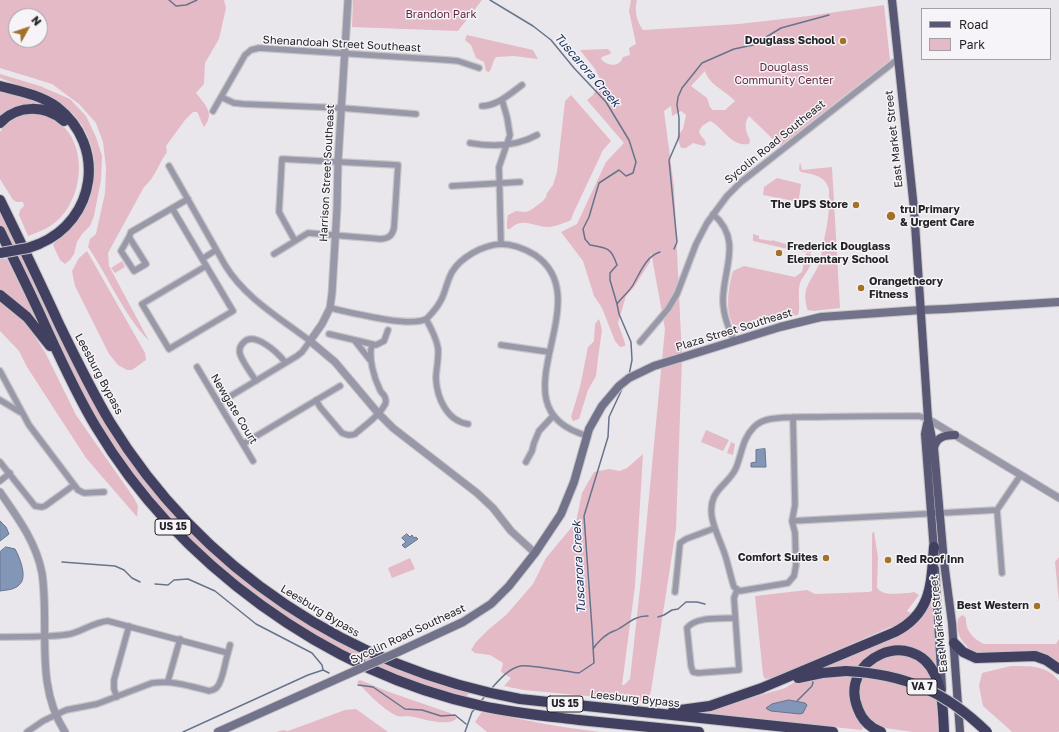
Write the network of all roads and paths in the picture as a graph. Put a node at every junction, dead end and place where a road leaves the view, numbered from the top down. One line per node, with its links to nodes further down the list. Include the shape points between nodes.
1 (348, 0): 3 (street, Harrison Street Southeast)
2 (892, 0): 4 (main road, East Market Street)
3 (345, 53): 5 (street, Shenandoah Street Southeast, via 447,60); 8 (street, Shenandoah Street Southeast, via 254,49 243,58); 11 (street, Harrison Street Southeast)
4 (898, 59): 26 (street, Sycolin Road Southeast, via 741,182); 42 (main road, East Market Street)
5 (479, 68)
6 (522, 85): 9 (street)
7 (0, 86): 31 (highway, via 39,97 57,106 78,130 87,154 89,178 80,208 64,229 50,240)
8 (221, 97): 11 (street, via 244,104); 12 (street, Shenandoah Street Southeast)
9 (502, 100): 10 (street); 17 (street, via 509,124)
10 (482, 106)
11 (341, 108): 13 (street); 18 (street, Harrison Street Southeast)
12 (213, 111)
13 (416, 114)
14 (0, 123): 31 (highway, via 11,114 22,110 49,111 70,126 82,147 85,162 84,179 77,203 68,216)
15 (537, 135): 17 (street, via 523,142)
16 (470, 143): 17 (street)
17 (508, 143): 21 (street, via 499,167)
18 (338, 162): 28 (street, Harrison Street Southeast); 28 (street, via 398,165 394,228 391,236 381,239); 30 (street, via 282,159 279,212)
19 (169, 166): 24 (street)
20 (520, 182): 21 (street)
21 (498, 183): 22 (street); 32 (street)
22 (452, 186)
23 (0, 198): 105 (highway, Leesburg Bypass / US 15, via 86,379 110,422 148,476 191,526 247,577 280,602 344,640 394,663 444,681 508,697)
24 (188, 199): 25 (street); 34 (street)
25 (172, 208): 29 (street, via 131,232); 37 (street)
26 (713, 214): 48 (street, Sycolin Road Southeast, via 702,232 677,294 668,309); 49 (street, via 723,226 729,242 730,257 723,302)
27 (0, 231): 57 (highway, US 15)
28 (336, 236): 30 (street, via 308,233); 41 (street, Harrison Street Southeast)
29 (129, 237): 29 (street, via 146,264 134,271 121,251)
30 (295, 241): 36 (street)
31 (38, 242): 33 (highway); 35 (highway, bridge, via 28,248)
32 (501, 244): 43 (street, via 489,246 472,254 458,265 441,302); 52 (street, via 515,246 535,256 545,265 554,280 559,304)
33 (0, 247)
34 (216, 250): 37 (street); 47 (street, via 229,272 248,294)
35 (0, 253)
36 (274, 254)
37 (202, 259): 38 (street)
38 (206, 266): 38 (street, via 142,304 169,349 233,311)
39 (0, 295): 57 (highway, via 17,307 34,325)
40 (1059, 302): 42 (main road, Plaza Street Southeast)
41 (330, 308): 43 (street, via 405,322); 47 (street, Harrison Street Southeast)
42 (921, 310): 49 (main road, Plaza Street Southeast, via 821,317); 67 (main road, East Market Street)
43 (426, 319): 68 (street, via 438,347 436,378 440,399 452,417 460,423)
44 (388, 330): 50 (street, via 384,341)
45 (329, 334): 46 (street)
46 (354, 340): 50 (street); 53 (street)
47 (310, 341): 54 (street, via 302,352); 64 (street, via 335,362)
48 (640, 342)
49 (734, 342): 70 (main road, Plaza Street Southeast, via 654,366 629,378 609,396 596,416)
50 (372, 345): 53 (street)
51 (501, 345): 52 (street)
52 (549, 352): 65 (street, via 544,391)
53 (370, 360): 64 (street, via 379,390 386,398 386,404)
54 (285, 362): 58 (street); 58 (street, via 261,341 255,338 247,340 240,348 240,355)
55 (197, 367): 62 (street, Newgate Court)
56 (0, 371): 63 (street)
57 (70, 377): 111 (highway, US 15, via 96,428 128,475 163,517 240,589 287,622 341,654 401,681 465,702 496,709 530,715)
58 (256, 381): 62 (street)
59 (340, 386): 61 (street)
60 (0, 400): 63 (street)
61 (316, 400): 64 (street, via 342,433 350,436); 71 (street)
62 (219, 403): 71 (street, Newgate Court)
63 (21, 413): 79 (street)
64 (378, 413): 88 (street, via 404,438 477,493 493,508 511,532)
65 (553, 416): 70 (street, via 565,427); 75 (street, via 539,431)
66 (793, 417): 67 (street, via 919,416); 85 (street, via 795,505); 86 (street, via 770,419 760,423 746,438 736,468 714,497 711,516)
67 (928, 419): 69 (street); 72 (main road, East Market Street); 84 (main road, East Market Street, via 925,434)
68 (468, 424)
69 (955, 435): 72 (main road, via 941,437); 77 (street)
70 (588, 436): 88 (main road, Sycolin Road Southeast, via 561,514)
71 (243, 444): 73 (street, Newgate Court)
72 (934, 448): 84 (main road, East Market Street)
73 (253, 461)
74 (0, 462): 76 (street)
75 (526, 462)
76 (10, 473): 78 (street); 79 (street, via 33,504 39,507 45,506)
77 (1020, 476): 82 (street); 83 (street)
78 (0, 481)
79 (74, 485): 81 (street, via 84,493)
80 (0, 492): 94 (street, via 35,548 43,585)
81 (104, 492)
82 (1059, 498)
83 (997, 510): 84 (street); 89 (street)
84 (936, 513): 85 (street); 87 (main road, East Market Street); 97 (main road, East Market Street)
85 (792, 521): 90 (street, via 796,565 791,581)
86 (715, 528): 90 (street); 91 (street, via 680,543)
87 (934, 547): 102 (highway, via 928,595 921,610 909,624); 104 (main road, East Market Street)
88 (535, 553): 110 (main road, Sycolin Road Southeast, bridge, via 510,586 491,604 463,622)
89 (1002, 573)
90 (736, 590): 92 (street)
91 (675, 592)
92 (736, 618): 92 (street, via 739,670 693,672 687,628 690,624 696,620)
93 (129, 626): 94 (street, via 102,621 72,633); 96 (street); 103 (street, via 114,680)
94 (44, 636): 95 (street); 106 (street, via 48,694)
95 (0, 637)
96 (180, 639): 99 (street); 101 (street)
97 (954, 643): 100 (highway, via 963,652 976,658 1035,656); 114 (main road, East Market Street)
98 (230, 645): 99 (street)
99 (228, 653): 101 (street, via 220,684 216,689 209,691)
100 (1059, 669)
101 (168, 681): 103 (street)
102 (757, 690): 105 (highway, VA 7, via 696,709); 115 (highway, VA 7, bridge, via 808,675 846,671 884,675 922,686 958,706)
103 (117, 697): 106 (street)
104 (943, 706): 107 (highway, East Market Street); 113 (highway, via 935,674 921,658 901,651 880,654 868,662 859,674 855,693 857,707 863,718)
105 (622, 709): 112 (highway, Leesburg Bypass / US 15)
106 (56, 714): 108 (street); 109 (street)
107 (944, 731)
108 (27, 732)
109 (65, 732)
110 (218, 732)
111 (699, 732)
112 (833, 732)
113 (881, 732)
114 (960, 732)
115 (987, 732)

